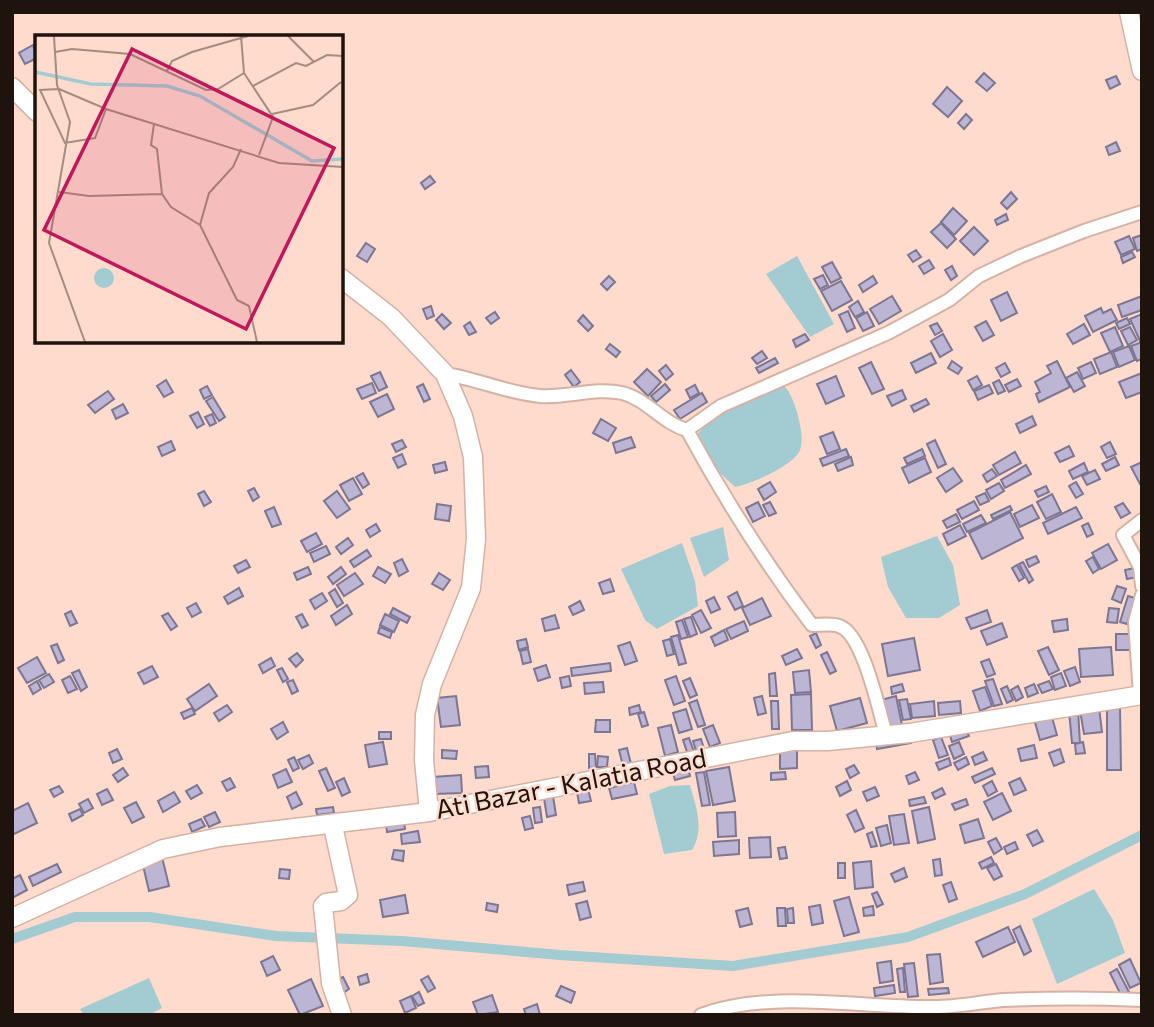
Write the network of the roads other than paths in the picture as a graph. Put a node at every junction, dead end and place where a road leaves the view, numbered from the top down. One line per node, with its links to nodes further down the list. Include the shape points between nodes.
1 (1129, 12): 2 (main road)
2 (1142, 71)
3 (12, 87): 4 (main road)
4 (35, 110)
5 (1142, 212): 8 (street, via 979,276 949,300 888,334 721,406)
6 (343, 280): 7 (main road, via 391,317)
7 (445, 374): 8 (street, via 509,392 543,396 619,392 636,397); 14 (main road, via 463,416 473,457 475,539 471,588 432,684 425,715)
8 (687, 430): 13 (street, via 746,531 811,625 838,625 850,632)
9 (1142, 520): 10 (street, via 1123,535 1140,567)
10 (1142, 586)
11 (1142, 595): 12 (street, via 1135,622)
12 (1141, 694): 13 (main road, Ati Bazar - Kalatia Road)
13 (886, 735): 14 (main road, Ati Bazar - Kalatia Road, via 793,741)
14 (429, 812): 15 (main road, Ati Bazar - Kalatia Road)
15 (333, 826): 16 (main road, Ati Bazar - Kalatia Road, via 220,837 163,849); 19 (main road, via 348,891 341,901 324,904 331,982)
16 (12, 918)
17 (1142, 1000): 18 (street, via 1027,1000)
18 (941, 1011): 20 (street, via 875,1003 784,1003 723,1007)
19 (342, 1015)
20 (701, 1015)

